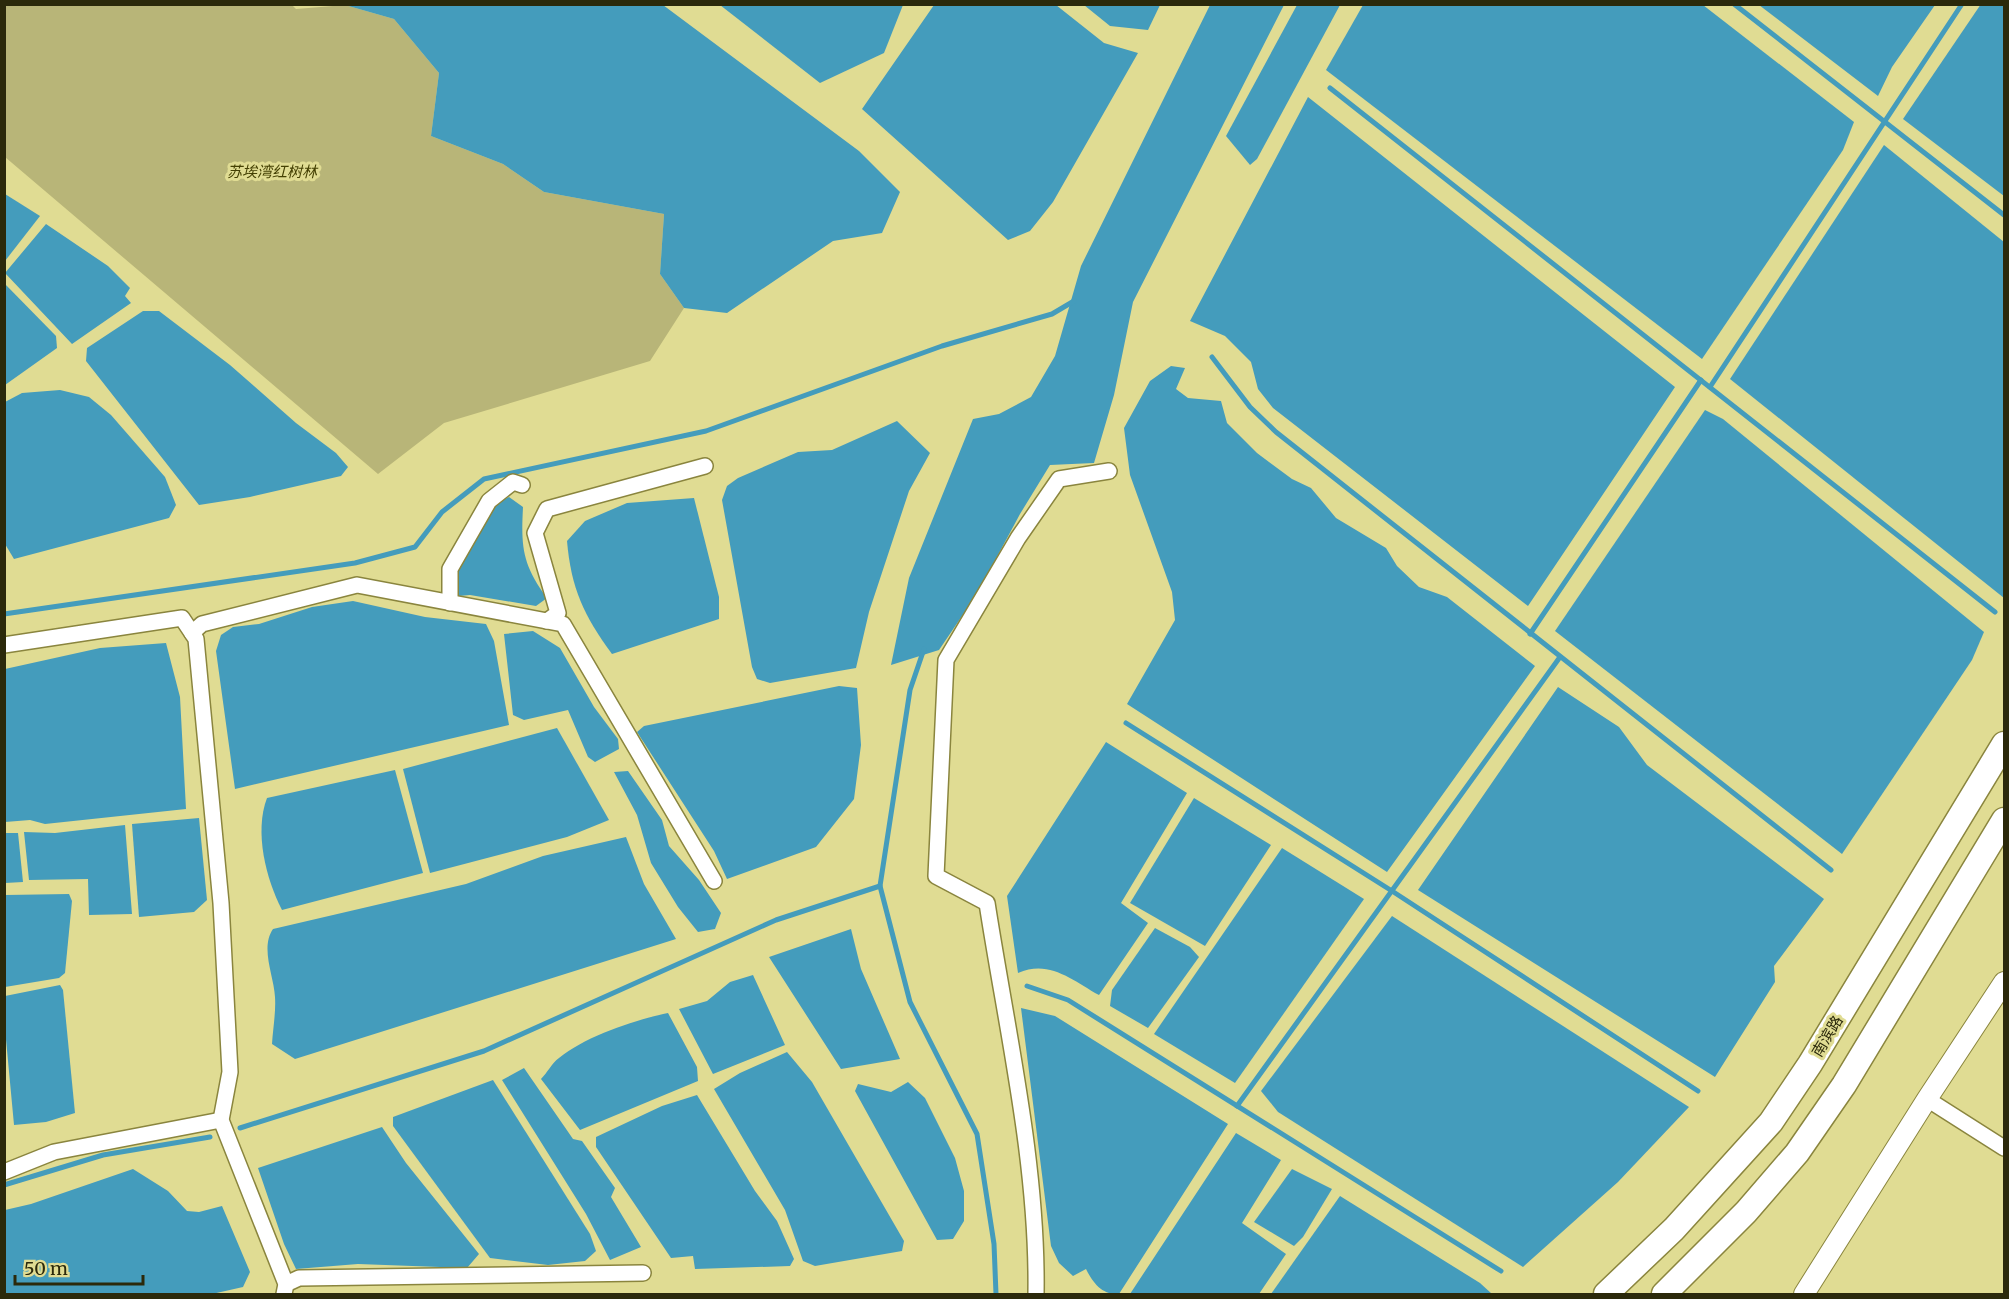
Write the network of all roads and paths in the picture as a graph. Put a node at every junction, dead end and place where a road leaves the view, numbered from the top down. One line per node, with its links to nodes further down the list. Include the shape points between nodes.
1 (705, 466): 5 (street, via 548,509 535,533 558,613)
2 (1109, 471): 18 (street, via 1059,479 1018,538 946,660 936,876 987,903 1027,1155 1037,1246)
3 (522, 485): 4 (street, via 513,482 489,501 450,569)
4 (450, 603): 5 (street); 6 (street, via 357,585 202,624)
5 (547, 621): 10 (street, via 563,624)
6 (192, 633): 7 (street, via 182,618); 13 (street, via 196,639 221,903 230,1072)
7 (4, 645)
8 (2004, 744): 19 (main road, 南滨路, via 1771,1122 1689,1213)
9 (2004, 820): 20 (main road, via 1844,1085 1797,1153 1746,1212)
10 (714, 881)
11 (2004, 982): 12 (street)
12 (1927, 1099): 14 (street); 21 (street)
13 (220, 1120): 15 (street, via 54,1152); 17 (street)
14 (2004, 1148)
15 (4, 1172)
16 (643, 1273): 17 (street, via 299,1278)
17 (285, 1289)
18 (1036, 1294)
19 (1606, 1294)
20 (1664, 1294)
21 (1804, 1294)

